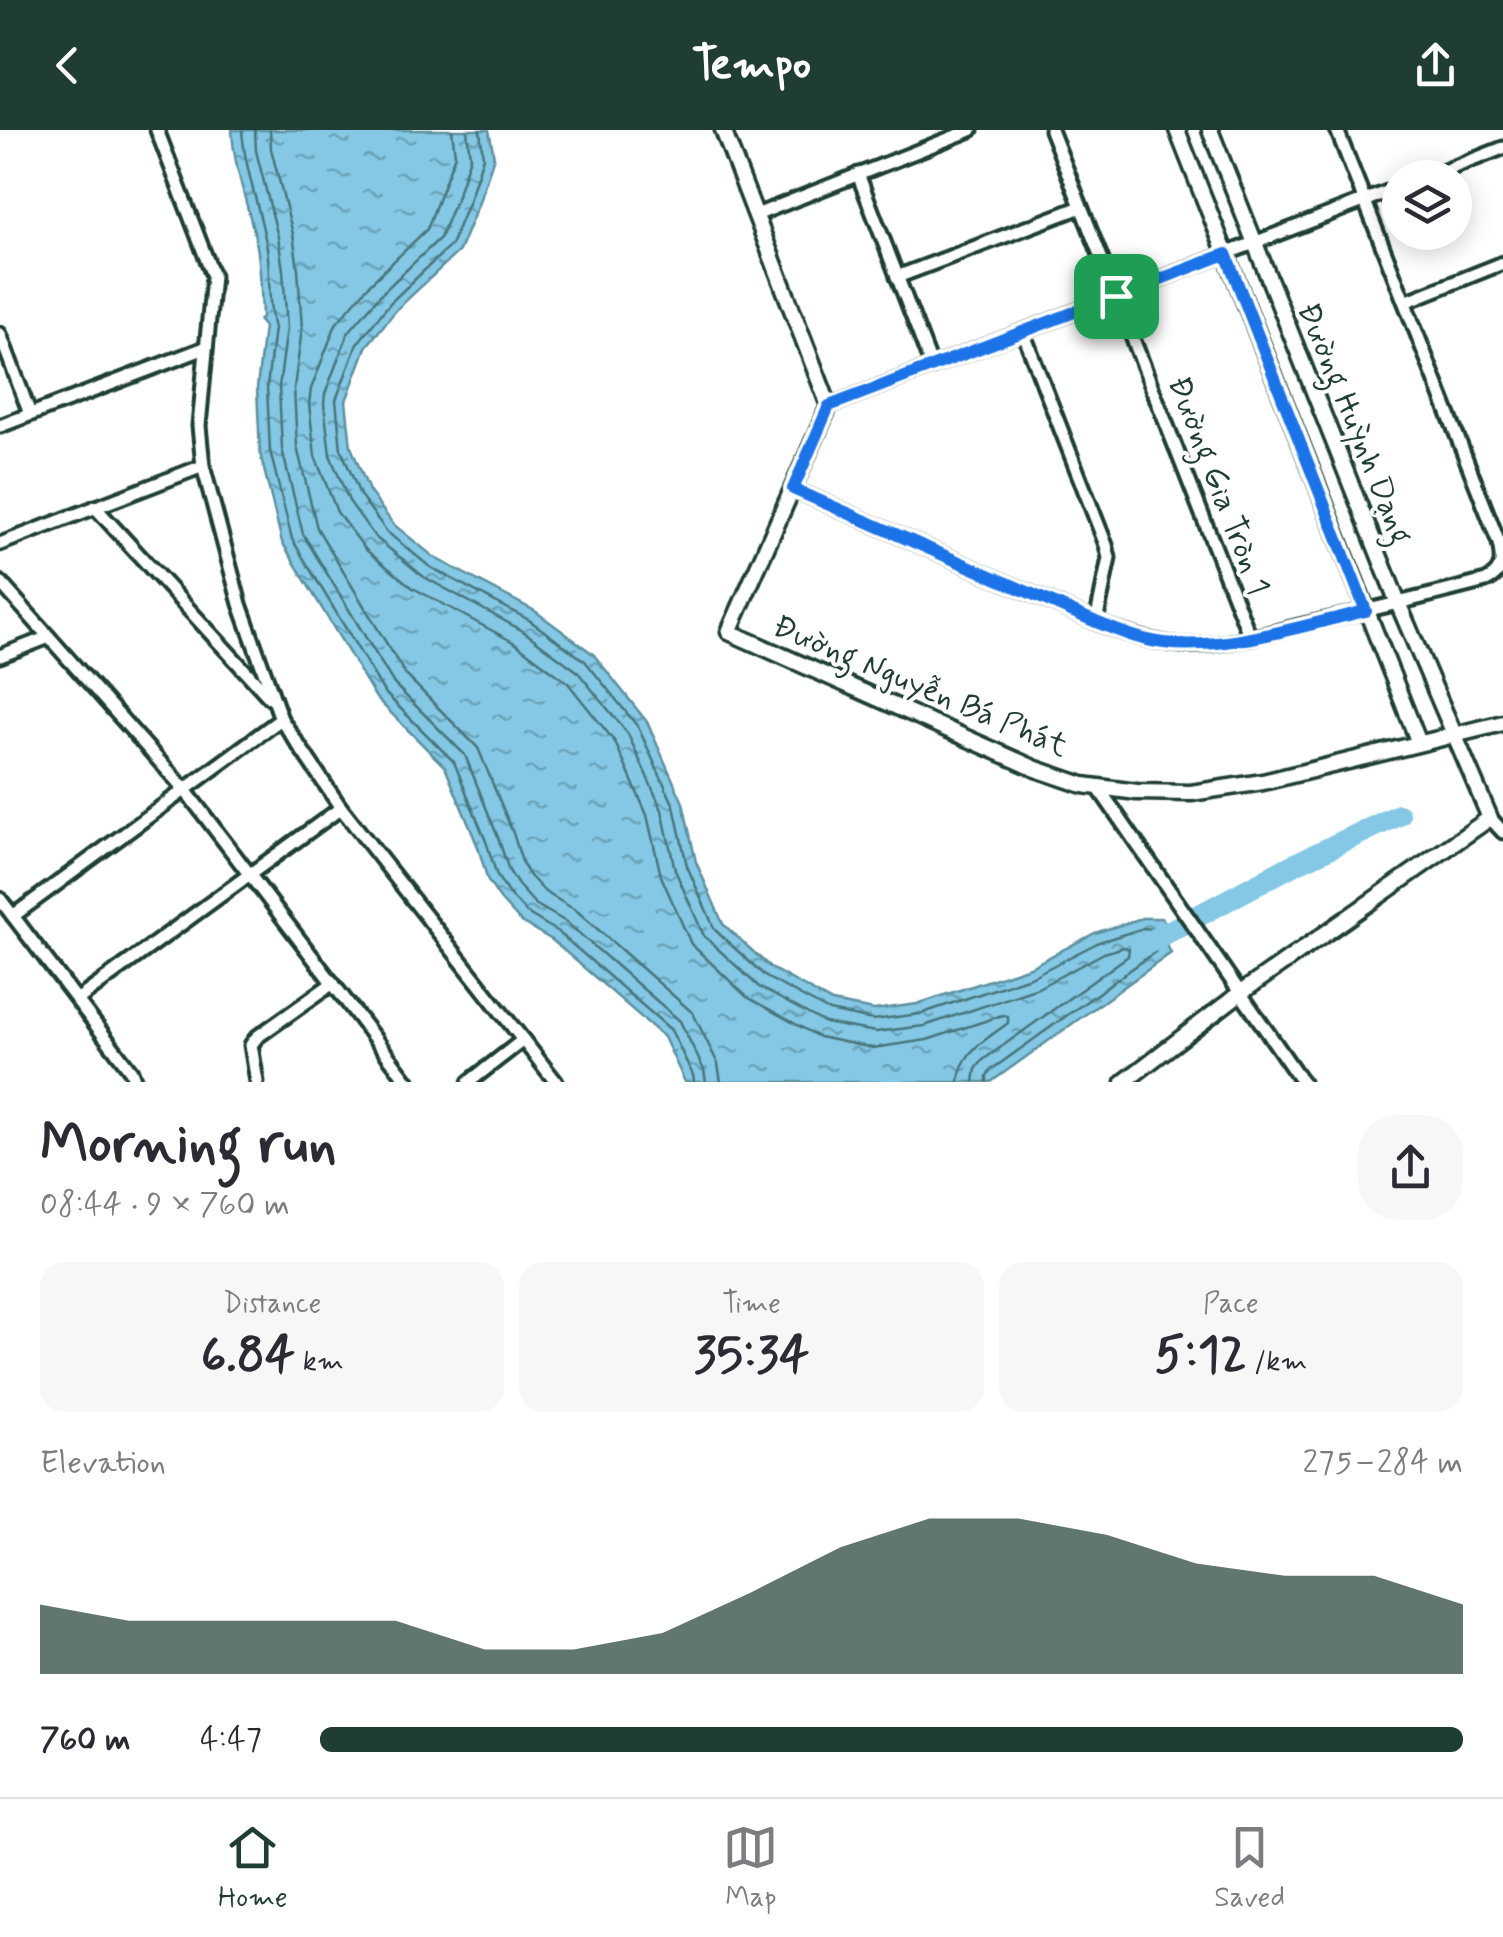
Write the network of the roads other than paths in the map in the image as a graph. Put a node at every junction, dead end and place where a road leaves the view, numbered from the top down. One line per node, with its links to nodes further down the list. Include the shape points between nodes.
1 (157, 130): 23 (street, via 213,276)
2 (722, 130): 14 (street)
3 (971, 130): 10 (street)
4 (1051, 130): 13 (street, Đường Gia Tròn 1)
5 (1178, 130): 16 (street, Đường Huỳnh Dạng)
6 (1210, 130): 15 (street, Đường Huỳnh Dạng)
7 (1336, 130): 12 (street)
8 (1503, 148): 9 (street)
9 (1472, 160)
10 (858, 174): 14 (street); 18 (street)
11 (1382, 194): 12 (street)
12 (1363, 202): 15 (street); 20 (street)
13 (1081, 207): 18 (street); 19 (street, Đường Gia Tròn 1)
14 (756, 215): 25 (street)
15 (1255, 243): 16 (street); 34 (street, Đường Huỳnh Dạng)
16 (1226, 254): 19 (street); 35 (street, Đường Huỳnh Dạng)
17 (1503, 263): 20 (street)
18 (897, 277): 24 (street)
19 (1116, 296): 21 (street); 38 (street, Đường Gia Tròn 1)
20 (1404, 302): 32 (street)
21 (1022, 332): 24 (street); 36 (street, via 1106,544 1108,568)
22 (0, 334): 26 (street)
23 (205, 348): 26 (street); 28 (street)
24 (932, 367): 25 (street)
25 (829, 406): 29 (street)
26 (30, 414): 27 (street)
27 (0, 426)
28 (203, 466): 30 (street); 40 (street)
29 (793, 489): 36 (street); 45 (street, Đường Nguyễn Bá Phát, via 729,632 1008,757)
30 (94, 507): 31 (street); 40 (street)
31 (0, 544)
32 (1503, 557): 34 (street, via 1496,576 1486,581)
33 (0, 582): 37 (street)
34 (1398, 604): 35 (street); 43 (street, Đường Huỳnh Dạng)
35 (1366, 611): 38 (street); 44 (street, Đường Huỳnh Dạng)
36 (1096, 622): 38 (street, via 1164,643)
37 (49, 637): 39 (street); 46 (street)
38 (1250, 637)
39 (0, 656)
40 (276, 705): 41 (street)
41 (281, 719): 46 (street); 47 (street)
42 (1503, 722): 43 (street, Đường Nguyễn Bá Phát)
43 (1455, 734): 44 (street, Đường Nguyễn Bá Phát); 48 (street, Đường Huỳnh Dạng)
44 (1419, 743): 45 (street, Đường Nguyễn Bá Phát, via 1263,782 1191,792)
45 (1097, 786): 54 (street)
46 (185, 790): 50 (street); 52 (street)
47 (341, 808): 50 (street); 56 (street)
48 (1490, 818): 49 (street); 54 (street)
49 (1503, 832)
50 (250, 874): 53 (street); 55 (street)
51 (0, 898): 52 (street)
52 (13, 916): 55 (street)
53 (333, 983): 58 (street, via 251,1044); 59 (street)
54 (1240, 994): 62 (street); 63 (street)
55 (78, 1000): 57 (street)
56 (524, 1040): 60 (street); 61 (street)
57 (135, 1082)
58 (258, 1082)
59 (408, 1082)
60 (468, 1082)
61 (556, 1082)
62 (1124, 1082)
63 (1302, 1082)

